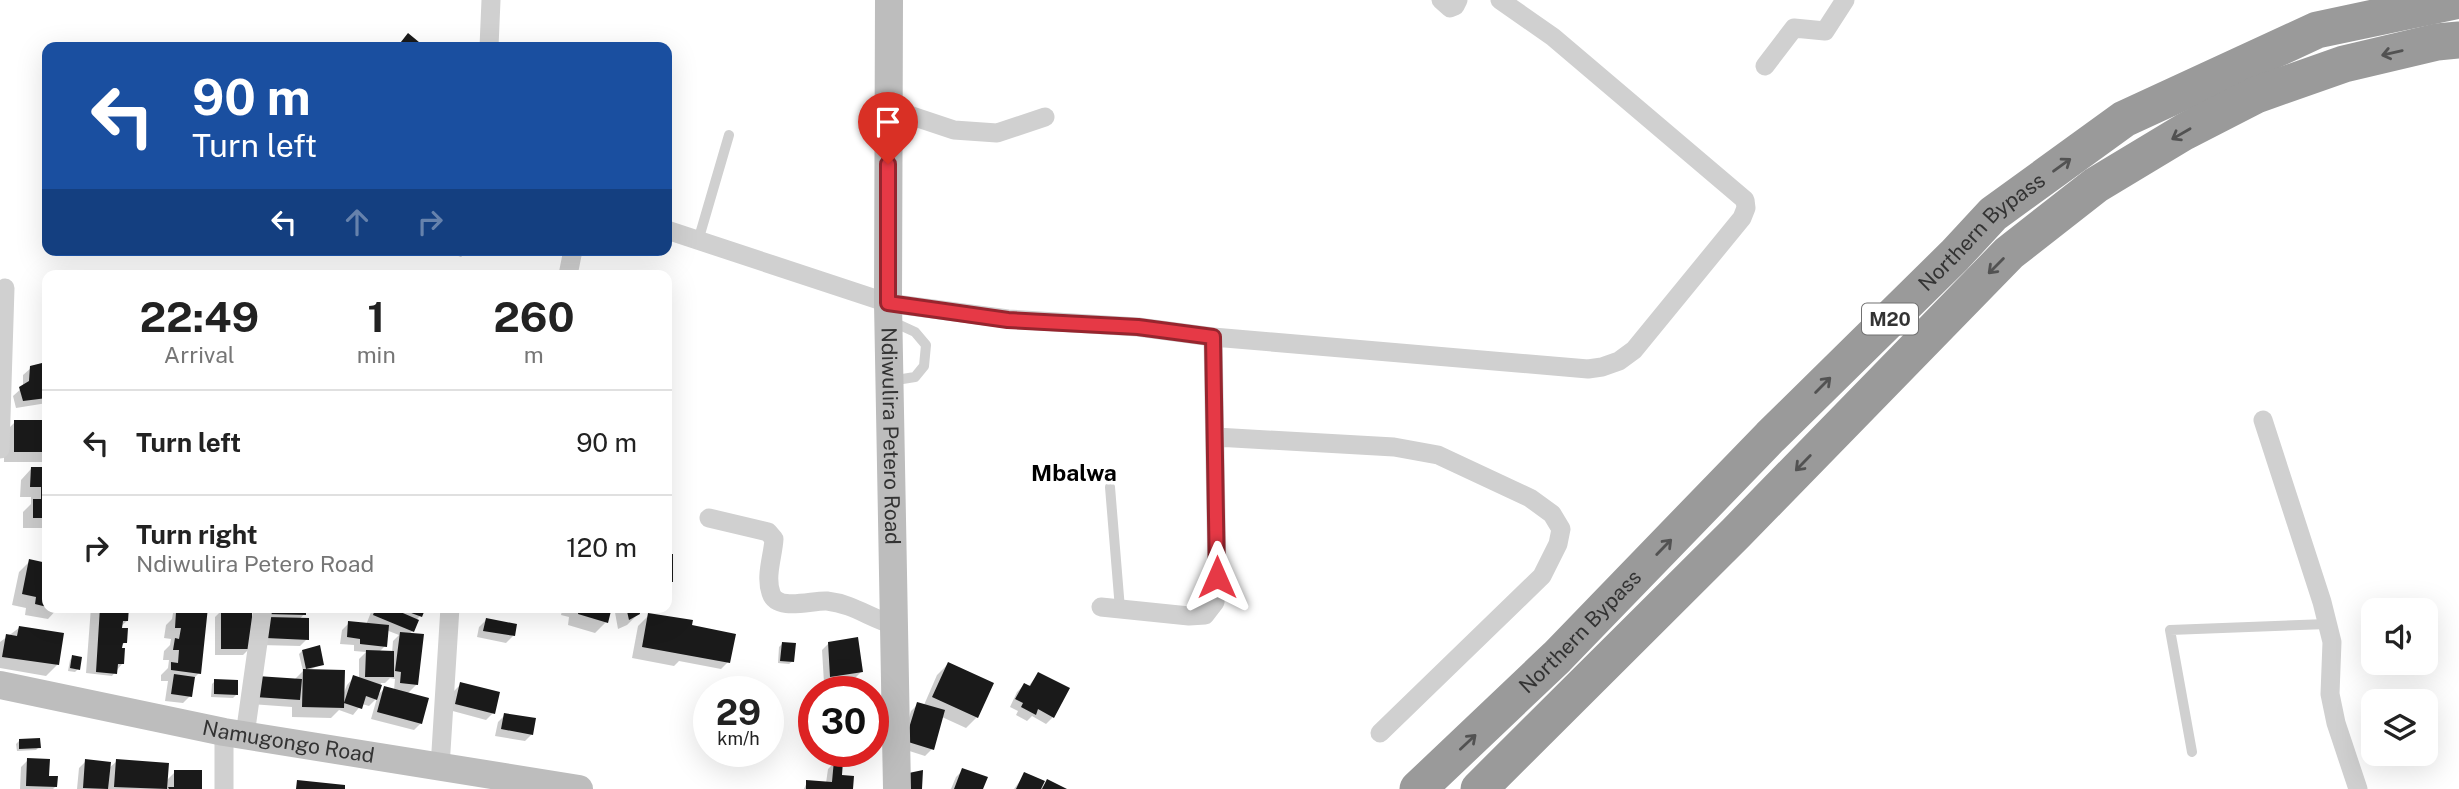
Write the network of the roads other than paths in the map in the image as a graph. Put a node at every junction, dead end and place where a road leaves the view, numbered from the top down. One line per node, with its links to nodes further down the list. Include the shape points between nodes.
1 (491, 0): 9 (street)
2 (889, 0): 11 (street, Ndiwulira Petero Road)
3 (1441, 0): 4 (street, via 1450,8)
4 (1458, 0)
5 (1500, 0): 18 (street, via 1553,37 1745,200 1742,218 1660,320 1634,350 1602,368 1588,369)
6 (1845, 0): 10 (street, via 1825,31 1794,28)
7 (2459, 0): 39 (highway, Northern Bypass / M20, one-way to 7, via 1557,657 1993,214 2124,119 2317,30)
8 (2459, 40): 40 (highway, Northern Bypass / M20, one-way to 40, via 2344,64 2256,95 2184,132 2085,193 2009,253)
9 (489, 42)
10 (1765, 66)
11 (888, 108): 12 (street, via 954,130 997,133); 17 (street, Ndiwulira Petero Road)
12 (1045, 117)
13 (729, 135): 15 (lane)
14 (672, 232): 15 (street)
15 (698, 241): 17 (street)
16 (5, 288): 22 (street)
17 (888, 312): 18 (street, via 1138,327); 19 (street, Ndiwulira Petero Road); 19 (lane, via 926,345 924,366 915,377)
18 (1213, 337): 21 (street)
19 (890, 381): 29 (street, Ndiwulira Petero Road)
20 (2263, 420): 28 (street)
21 (1216, 437): 25 (street, via 1214,602 1205,615 1189,616); 31 (street, via 1394,447 1437,455 1531,498 1552,514 1561,530 1542,576)
22 (0, 449)
23 (1110, 487): 25 (lane)
24 (709, 518): 29 (street, via 768,531 774,538 769,572 771,595 777,602 826,601 858,608 875,620)
25 (1110, 608)
26 (262, 613): 32 (street)
27 (450, 613): 34 (street)
28 (2327, 624): 33 (lane, via 2171,630); 41 (street, via 2332,642 2330,694)
29 (894, 625): 38 (street, Ndiwulira Petero Road)
30 (0, 685): 32 (street, Namugongo Road)
31 (1380, 733)
32 (235, 734): 34 (street, Namugongo Road); 36 (street)
33 (2192, 752)
34 (440, 766): 35 (street, Namugongo Road)
35 (477, 781): 37 (street, Namugongo Road)
36 (224, 789)
37 (579, 789)
38 (897, 789)
39 (1418, 789)
40 (1479, 789)
41 (2358, 789)

